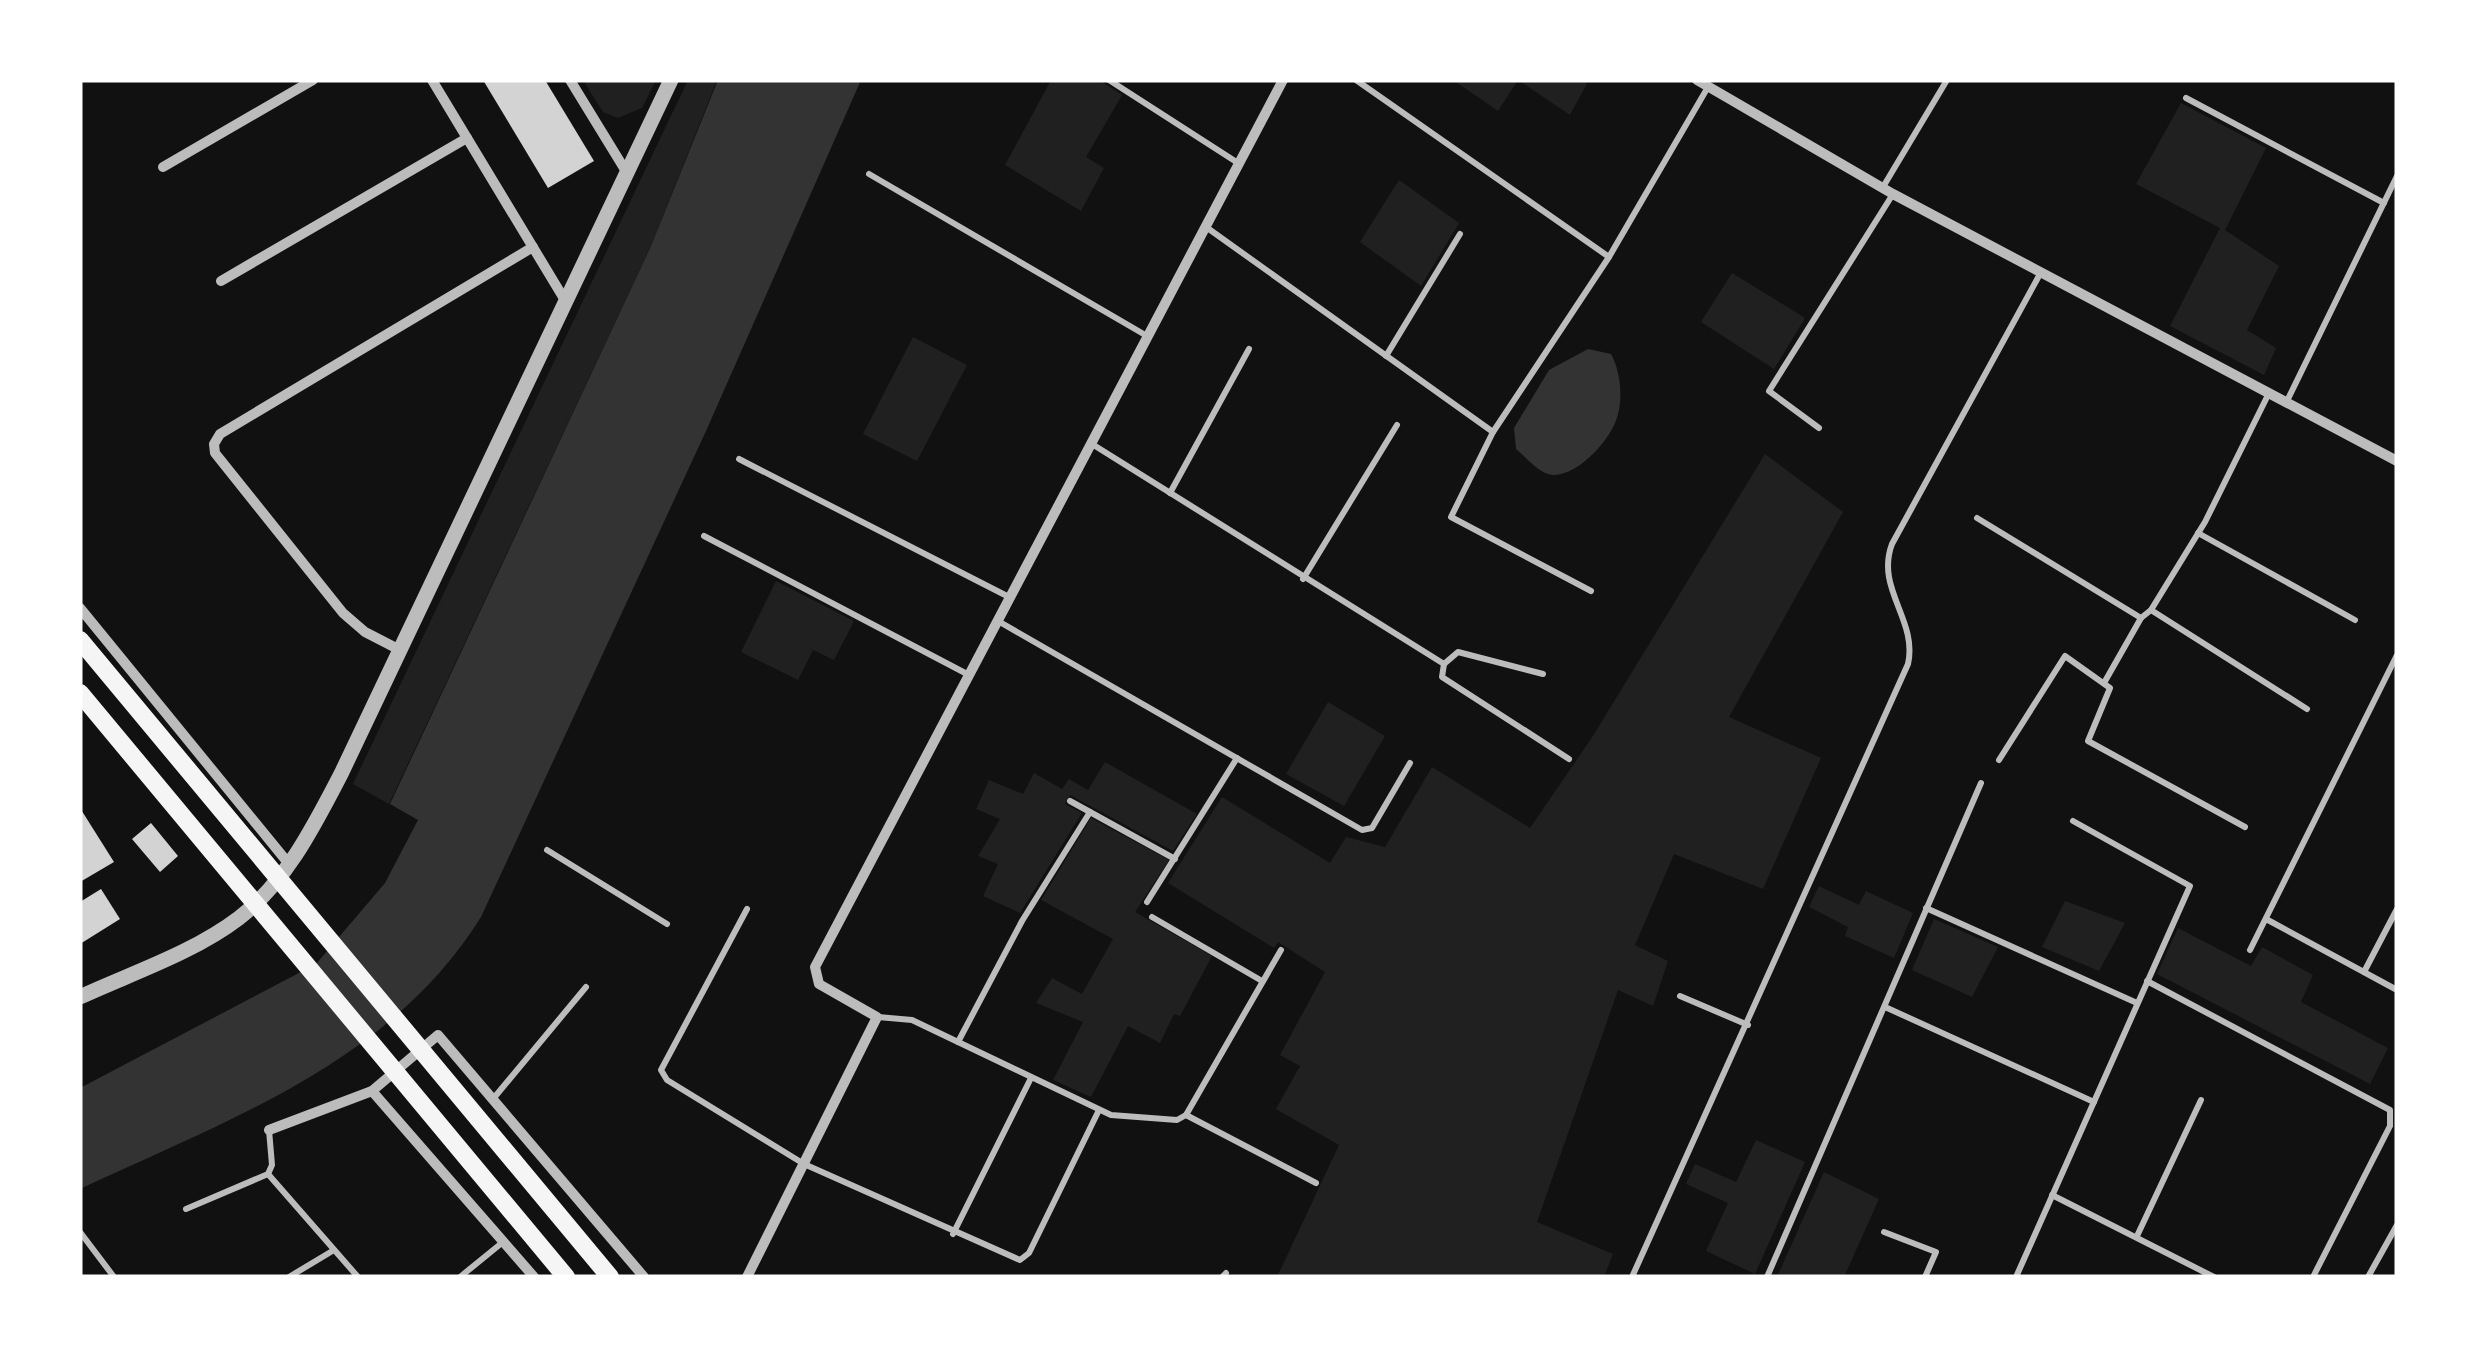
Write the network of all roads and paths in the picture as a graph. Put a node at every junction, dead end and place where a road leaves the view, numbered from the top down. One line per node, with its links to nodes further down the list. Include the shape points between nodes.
1 (313, 80): 14 (street)
2 (432, 80): 12 (street)
3 (570, 80): 15 (street)
4 (670, 80): 15 (street)
5 (1108, 80): 13 (lane)
6 (1283, 80): 13 (street)
7 (1356, 80): 23 (lane)
8 (1697, 80): 10 (street)
9 (1947, 80): 18 (lane)
10 (1710, 84): 18 (street); 23 (lane)
11 (2186, 98): 19 (lane)
12 (468, 138): 22 (street); 25 (street)
13 (1240, 163): 20 (street)
14 (163, 167)
15 (627, 173): 26 (street)
16 (870, 174): 27 (lane)
17 (2397, 176): 19 (lane)
18 (1887, 191): 24 (street); 33 (lane, via 1769,392)
19 (2384, 204): 31 (lane)
20 (1206, 227): 27 (street); 29 (lane)
21 (1460, 234): 29 (lane)
22 (534, 247): 26 (street); 51 (street, via 215,440 215,453 343,613)
23 (1610, 257): 34 (lane)
24 (2040, 274): 30 (street); 90 (lane, via 1889,551 1888,586 1909,637 1908,664)
25 (221, 281)
26 (566, 302): 51 (street)
27 (1147, 336): 35 (street)
28 (1249, 349): 38 (lane)
29 (1386, 356): 34 (lane)
30 (2270, 392): 31 (street); 40 (lane)
31 (2287, 401): 37 (street)
32 (1398, 425): 42 (lane)
33 (1818, 428)
34 (1493, 432): 43 (lane, via 1451,517)
35 (1090, 443): 38 (lane); 44 (street)
36 (739, 459): 44 (lane)
37 (2397, 461)
38 (1170, 493): 42 (lane)
39 (1977, 518): 47 (lane)
40 (2198, 533): 46 (lane); 48 (lane)
41 (704, 536): 55 (lane)
42 (1303, 579): 53 (lane)
43 (1591, 591)
44 (1010, 598): 49 (street)
45 (80, 608): 70 (street)
46 (2151, 610): 47 (lane); 58 (lane)
47 (2142, 618): 56 (lane)
48 (2355, 620)
49 (998, 621): 55 (street); 59 (lane)
50 (80, 640): 118 (main road)
51 (400, 650): 70 (street, via 328,801)
52 (2397, 656): 76 (lane)
53 (1444, 664): 54 (lane, via 1458,652); 60 (lane, via 1442,677)
54 (1544, 674)
55 (970, 676): 89 (street, via 815,967 819,984)
56 (2104, 683): 61 (lane, via 2065,656); 67 (lane, via 2110,688 2088,741)
57 (80, 692): 117 (main road)
58 (2307, 708)
59 (1237, 758): 62 (lane, via 1367,831); 69 (lane)
60 (1569, 759)
61 (1999, 760)
62 (1410, 763)
63 (1981, 783): 72 (lane)
64 (1070, 801): 65 (lane)
65 (1090, 812): 69 (lane); 91 (lane)
66 (2074, 821): 81 (lane, via 2190,886)
67 (2245, 828)
68 (547, 850): 77 (lane)
69 (1175, 859): 71 (lane)
70 (289, 864): 86 (street, via 253,906 222,929)
71 (1147, 902)
72 (1926, 908): 87 (lane); 88 (lane)
73 (747, 909): 100 (lane, via 661,1070 666,1080)
74 (2397, 909): 80 (lane)
75 (1152, 918): 82 (lane)
76 (2266, 919): 79 (lane); 80 (lane)
77 (667, 924)
78 (1280, 950): 82 (lane)
79 (2250, 950)
80 (2364, 972): 84 (lane)
81 (2148, 981): 87 (lane); 126 (lane, via 2390,1110 2390,1126)
82 (1262, 982): 98 (lane)
83 (586, 987): 94 (lane)
84 (2397, 990)
85 (1680, 996): 90 (lane)
86 (80, 997)
87 (2137, 1003): 96 (lane)
88 (1885, 1006): 96 (lane); 122 (lane)
89 (877, 1017): 91 (lane, via 908,1019); 100 (street)
90 (1748, 1025): 121 (lane)
91 (958, 1042): 92 (lane)
92 (1031, 1078): 97 (lane); 108 (lane)
93 (372, 1091): 94 (street, via 438,1034); 99 (street); 110 (street)
94 (493, 1099): 119 (street)
95 (2201, 1100): 109 (lane)
96 (2094, 1102): 103 (lane)
97 (1099, 1110): 98 (lane, via 1121,1117); 108 (lane, via 1029,1253 1020,1260)
98 (1186, 1115): 102 (lane)
99 (269, 1130): 101 (lane)
100 (804, 1164): 108 (lane); 120 (street)
101 (268, 1174): 104 (lane); 111 (lane)
102 (1316, 1183)
103 (2052, 1195): 109 (lane); 124 (lane)
104 (186, 1210)
105 (2397, 1225): 127 (lane)
106 (80, 1232): 112 (lane)
107 (1884, 1232): 123 (lane, via 1936,1252)
108 (953, 1234)
109 (2137, 1236): 125 (lane)
110 (504, 1241): 115 (lane); 116 (street)
111 (334, 1250): 113 (lane); 114 (lane)
112 (114, 1277)
113 (290, 1277)
114 (358, 1277)
115 (460, 1277)
116 (534, 1277)
117 (566, 1277)
118 (610, 1277)
119 (644, 1277)
120 (747, 1277)
121 (1632, 1277)
122 (1767, 1277)
123 (1925, 1277)
124 (2016, 1277)
125 (2214, 1277)
126 (2314, 1277)
127 (2368, 1277)

